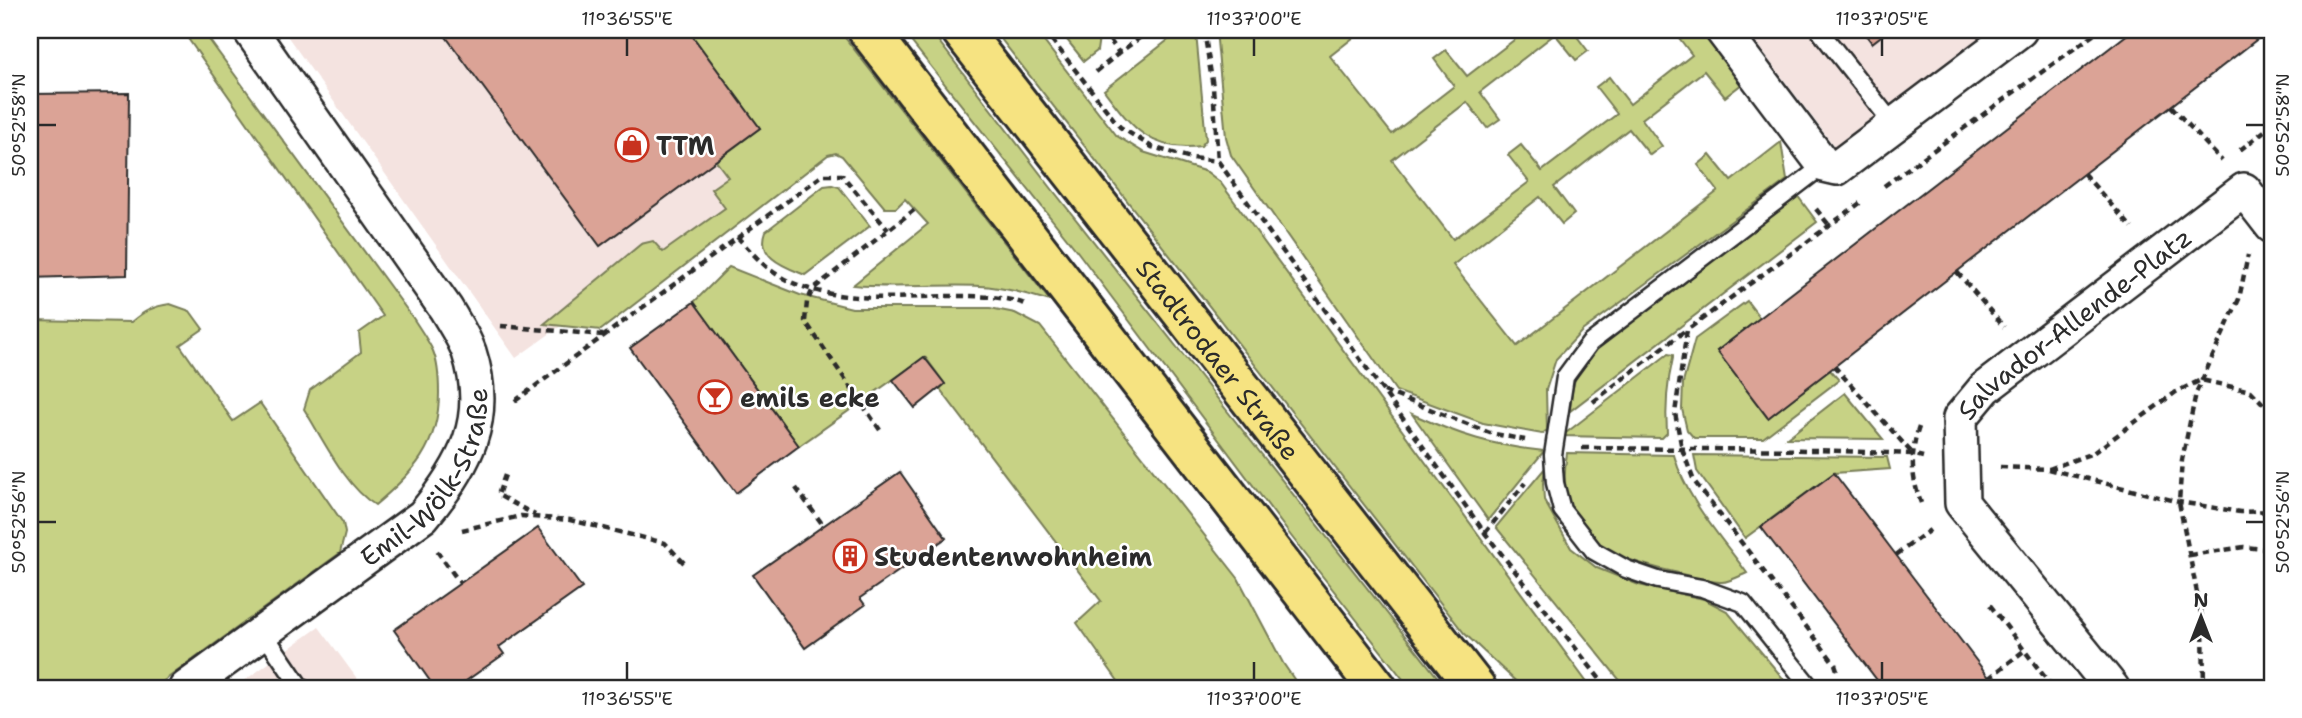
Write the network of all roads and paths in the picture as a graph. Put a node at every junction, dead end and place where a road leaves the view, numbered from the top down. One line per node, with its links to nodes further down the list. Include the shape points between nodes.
1 (250, 30): 60 (street, Emil-Wölk-Straße, via 446,309 469,351 477,390 475,430 465,457 424,516)
2 (868, 30): 66 (main road)
3 (961, 30): 67 (main road, Stadtrodaer Straße)
4 (1044, 30): 16 (path, via 1120,127 1153,148)
5 (1103, 30): 12 (path)
6 (1150, 30): 12 (path)
7 (1204, 30): 16 (path)
8 (1722, 30): 18 (street)
9 (1819, 30): 15 (lane)
10 (2020, 30): 15 (street)
11 (2100, 30): 20 (path)
12 (1119, 53): 13 (path)
13 (1096, 72)
14 (2171, 106): 17 (path)
15 (1894, 125): 18 (street, via 1837,168)
16 (1218, 161): 36 (path)
17 (2224, 163)
18 (1824, 165): 40 (lane, via 1590,342 1565,377)
19 (2084, 174): 25 (path)
20 (1874, 193)
21 (1863, 201): 31 (path)
22 (914, 210): 24 (path)
23 (2264, 215): 35 (path, via 2239,299); 43 (street, Salvador-Allende-Platz, via 2244,190 1985,387 1960,418)
24 (888, 230): 26 (path, via 842,175 823,175); 28 (path)
25 (2134, 231)
26 (737, 237): 28 (path, via 768,268); 33 (path)
27 (1956, 272): 30 (path)
28 (813, 289): 29 (path, via 863,298 1013,300); 39 (path, via 805,321)
29 (1034, 307)
30 (2006, 329)
31 (1687, 330): 40 (path, via 1572,418); 41 (path, via 1675,413)
32 (500, 335): 33 (path, via 497,325)
33 (604, 335): 37 (path)
34 (1835, 366): 42 (path)
35 (2201, 380): 38 (path, via 2251,391); 44 (path, via 2176,392 2093,453); 47 (path, via 2182,460)
36 (1384, 391): 40 (path, via 1490,433); 53 (path)
37 (514, 401)
38 (2272, 413)
39 (880, 430)
40 (1555, 445): 41 (path); 53 (path); 69 (lane, via 1555,482 1562,510 1594,551 1626,569 1743,603)
41 (1682, 449): 42 (path); 62 (path, via 1694,481 1835,664)
42 (1912, 454): 43 (path)
43 (1959, 467): 44 (path); 70 (street, Salvador-Allende-Platz, via 1962,503)
44 (2048, 469): 47 (path)
45 (505, 475): 49 (path, via 498,495)
46 (796, 488): 50 (path)
47 (2179, 502): 48 (path, via 2240,512); 56 (path)
48 (2272, 511)
49 (539, 517): 52 (path, via 521,516); 58 (path, via 665,542)
50 (823, 525)
51 (1930, 530): 55 (path)
52 (454, 532)
53 (1485, 533): 68 (path)
54 (2272, 550): 56 (path, via 2244,547)
55 (1895, 555)
56 (2190, 555): 71 (path, via 2203,623)
57 (447, 565): 59 (path)
58 (687, 565)
59 (460, 583)
60 (263, 632): 64 (street, Emil-Wölk-Straße); 65 (lane)
61 (2025, 650): 63 (path)
62 (1838, 676)
63 (1989, 678)
64 (186, 688)
65 (301, 688)
66 (1377, 688)
67 (1476, 688)
68 (1607, 688)
69 (1811, 688)
70 (2112, 688)
71 (2204, 688)

